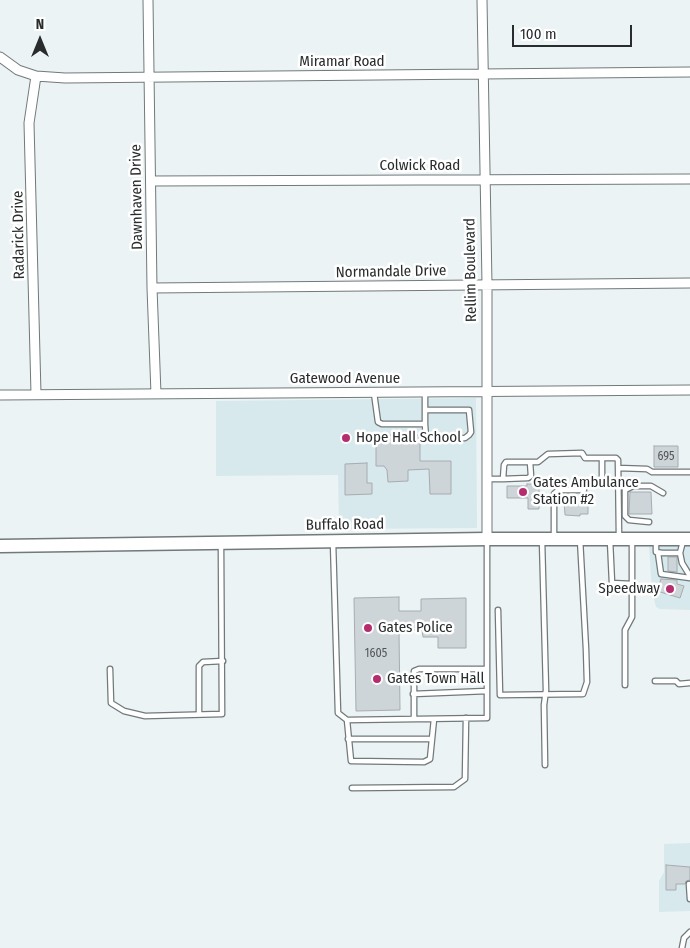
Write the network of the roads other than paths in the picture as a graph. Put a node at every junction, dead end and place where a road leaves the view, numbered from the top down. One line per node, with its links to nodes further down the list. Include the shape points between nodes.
1 (148, 0): 7 (street, Dawnhaven Drive)
2 (482, 0): 5 (street, Rellim Boulevard)
3 (0, 57): 6 (street, Miramar Road, via 18,70)
4 (690, 72): 5 (street, Miramar Road)
5 (482, 75): 7 (street, Miramar Road); 8 (street, Rellim Boulevard)
6 (36, 76): 7 (street, Miramar Road); 18 (street, Radarick Drive, via 29,123)
7 (149, 78): 10 (street, Dawnhaven Drive)
8 (484, 179): 9 (street, Colwick Road); 10 (street, Colwick Road); 12 (street, Rellim Boulevard)
9 (690, 179)
10 (151, 181): 13 (street, Dawnhaven Drive)
11 (690, 283): 12 (street, Normandale Drive)
12 (486, 284): 13 (street, Normandale Drive); 17 (street, Rellim Boulevard)
13 (152, 288): 19 (street, Dawnhaven Drive)
14 (690, 390): 17 (street, Gatewood Avenue)
15 (374, 392): 16 (street, Gatewood Avenue); 19 (street, Gatewood Avenue); 22 (lane, via 378,422)
16 (425, 392): 17 (street, Gatewood Avenue); 21 (lane)
17 (486, 392): 27 (street, Rellim Boulevard)
18 (36, 394): 19 (street, Gatewood Avenue); 20 (street, Gatewood Avenue)
19 (156, 394)
20 (0, 395)
21 (425, 410): 22 (lane); 22 (lane, via 469,410 471,432 465,438 426,440)
22 (425, 424)
23 (602, 458): 24 (lane, via 585,458 582,453 548,454 538,462); 25 (lane, via 616,458); 29 (lane, via 602,480)
24 (530, 462): 28 (lane, via 506,462); 28 (lane, via 531,476 528,478)
25 (618, 468): 26 (lane); 29 (lane)
26 (690, 472)
27 (487, 478): 28 (lane); 35 (street, Rellim Boulevard)
28 (503, 479)
29 (618, 486): 38 (lane)
30 (584, 490): 36 (lane, via 558,490 554,494)
31 (663, 492): 32 (lane, via 651,486 633,486 626,490 625,516 629,520)
32 (649, 522)
33 (632, 538): 34 (main road, Buffalo Road); 38 (main road, Buffalo Road); 46 (lane)
34 (656, 538): 39 (main road, Buffalo Road); 43 (lane)
35 (488, 539): 36 (main road, Buffalo Road); 40 (main road, Buffalo Road); 49 (lane)
36 (548, 539): 37 (main road, Buffalo Road); 56 (lane)
37 (580, 539): 38 (main road, Buffalo Road); 56 (lane, via 587,682 583,694)
38 (615, 539): 46 (lane, via 612,583)
39 (687, 539): 44 (lane)
40 (333, 541): 41 (main road, Buffalo Road); 61 (lane, via 338,713)
41 (221, 543): 42 (main road, Buffalo Road); 48 (lane)
42 (0, 546)
43 (658, 553): 44 (lane); 45 (lane, via 661,574)
44 (680, 553): 45 (lane)
45 (690, 577)
46 (632, 584): 53 (lane, via 632,616 625,630)
47 (498, 610): 56 (lane, via 500,695)
48 (223, 661): 57 (lane, via 203,662 199,666); 57 (lane, via 222,714)
49 (487, 668): 54 (lane); 55 (lane, via 419,669 412,675)
50 (110, 669): 57 (lane, via 111,703 124,711 145,716)
51 (655, 681): 52 (lane)
52 (690, 683)
53 (625, 685)
54 (487, 691): 55 (lane); 58 (lane, via 487,718)
55 (413, 694): 59 (lane)
56 (546, 694): 64 (lane)
57 (199, 714)
58 (466, 718): 60 (lane); 65 (lane, via 465,779 454,787)
59 (414, 719): 60 (lane); 61 (lane)
60 (434, 719): 62 (lane)
61 (347, 720): 63 (lane)
62 (432, 739): 63 (lane); 63 (lane, via 430,759 424,762 355,763 349,758)
63 (348, 740)
64 (545, 765)
65 (352, 788)
66 (689, 884): 67 (lane)
67 (690, 899)
68 (690, 932): 69 (lane, via 684,938)
69 (682, 948)

